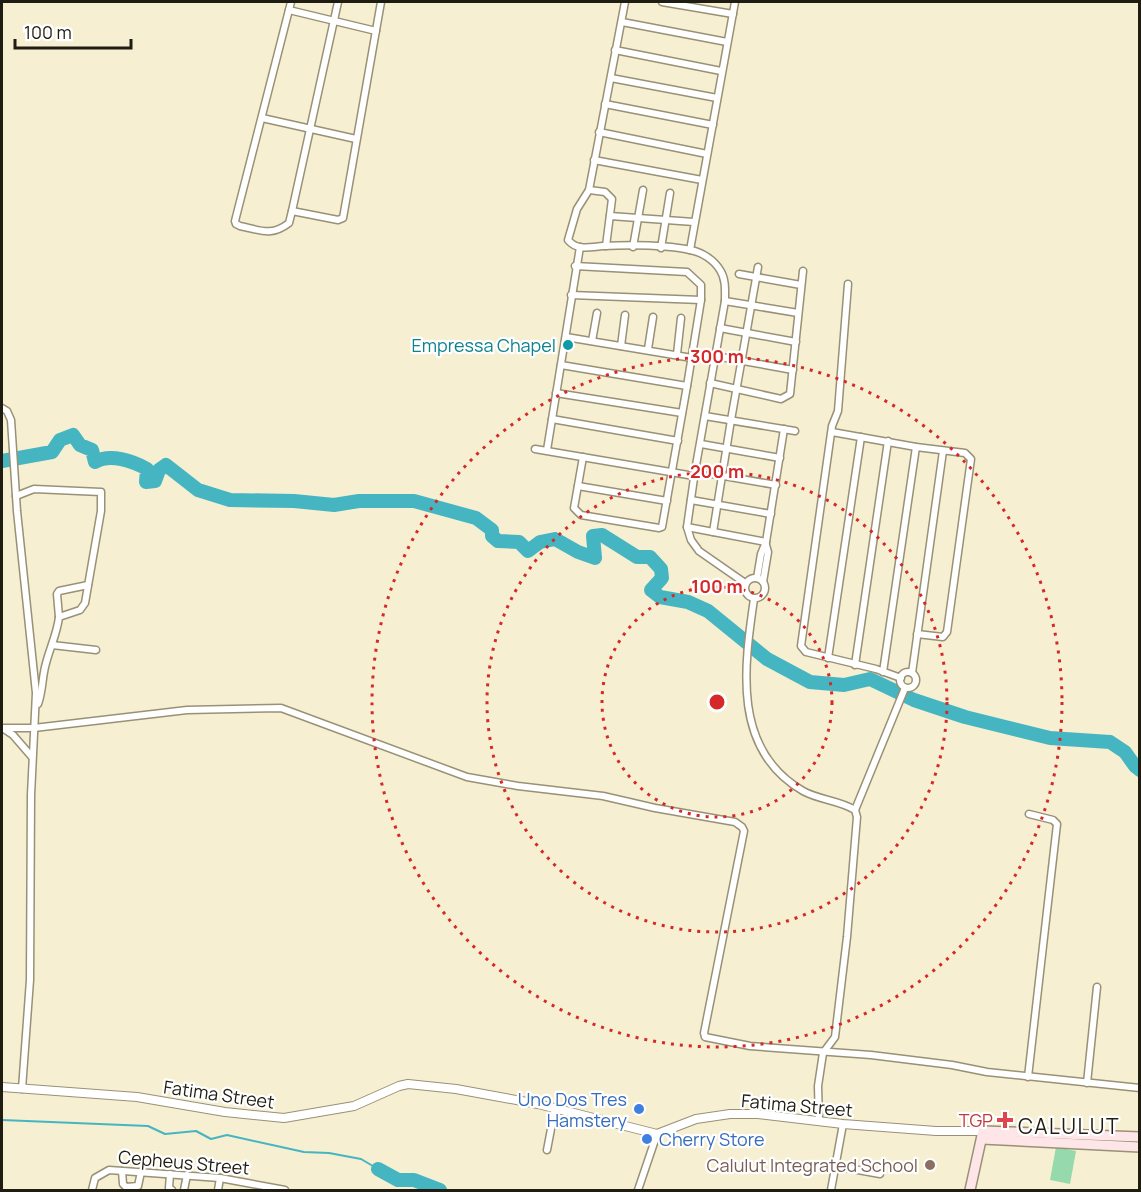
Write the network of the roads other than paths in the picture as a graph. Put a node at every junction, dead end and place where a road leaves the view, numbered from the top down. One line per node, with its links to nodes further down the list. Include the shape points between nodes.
1 (291, 2): 10 (street)
2 (338, 2): 12 (street)
3 (381, 2): 14 (street)
4 (626, 2): 13 (street)
5 (663, 2): 8 (street)
6 (707, 2): 9 (street)
7 (735, 2): 11 (street)
8 (679, 3): 9 (street)
9 (706, 9): 11 (street)
10 (289, 10): 12 (street); 21 (street)
11 (733, 14): 15 (street)
12 (334, 20): 14 (street); 23 (street)
13 (622, 22): 15 (street); 16 (street)
14 (376, 31): 25 (street)
15 (727, 42): 17 (street)
16 (615, 50): 17 (street); 18 (street)
17 (721, 71): 19 (street)
18 (611, 78): 19 (street); 20 (street)
19 (717, 98): 22 (street)
20 (605, 104): 22 (street); 24 (street)
21 (262, 118): 23 (street); 32 (street, via 236,224 276,232 289,223)
22 (713, 125): 26 (street)
23 (309, 128): 25 (street); 32 (street)
24 (599, 132): 26 (street); 27 (street)
25 (356, 139): 32 (street, via 343,218)
26 (707, 154): 28 (street)
27 (594, 160): 28 (street); 29 (street)
28 (702, 180): 36 (street)
29 (589, 190): 33 (street, via 609,195); 39 (street, via 577,209 568,236 572,245)
30 (643, 190): 34 (street)
31 (670, 193): 35 (street)
32 (292, 211)
33 (610, 216): 34 (street); 37 (street)
34 (637, 219): 35 (street); 38 (street)
35 (665, 221): 36 (street); 40 (street)
36 (694, 222): 41 (street)
37 (606, 246): 38 (street); 39 (street)
38 (633, 247): 40 (street)
39 (579, 248): 42 (street)
40 (661, 248): 41 (street)
41 (690, 250): 51 (street, via 710,259 720,269)
42 (575, 266): 49 (street); 50 (street, via 687,272 701,285)
43 (758, 267): 46 (street)
44 (802, 271): 48 (street)
45 (739, 274): 46 (street)
46 (756, 277): 48 (street); 52 (street)
47 (848, 284): 82 (street, via 838,411)
48 (801, 285): 54 (street)
49 (571, 295): 50 (street); 60 (street)
50 (701, 300): 67 (street)
51 (725, 301): 52 (street); 58 (street)
52 (751, 305): 54 (street); 59 (street)
53 (597, 313): 61 (street)
54 (798, 313): 62 (street)
55 (625, 315): 63 (street)
56 (653, 317): 64 (street)
57 (681, 318): 65 (street)
58 (720, 328): 59 (street); 66 (street)
59 (747, 333): 62 (street); 68 (street)
60 (566, 337): 61 (street); 69 (street)
61 (592, 341): 63 (street)
62 (796, 342): 70 (street)
63 (621, 346): 64 (street)
64 (648, 349): 65 (street)
65 (677, 354): 67 (street)
66 (716, 356): 68 (street); 71 (street)
67 (692, 358): 72 (street)
68 (743, 361): 70 (street); 73 (street)
69 (561, 365): 72 (street); 74 (street)
70 (793, 370): 73 (street, via 786,398)
71 (710, 383): 73 (street); 77 (street)
72 (687, 386): 76 (street)
73 (738, 389): 79 (street)
74 (556, 393): 76 (street); 78 (street)
75 (2, 408): 99 (street, via 11,420)
76 (682, 413): 84 (street)
77 (705, 416): 79 (street); 86 (street)
78 (552, 419): 84 (street); 90 (street)
79 (731, 420): 80 (street); 89 (street)
80 (784, 429): 81 (street); 93 (street)
81 (795, 431)
82 (832, 432): 83 (street); 115 (street, via 801,642 806,652)
83 (861, 437): 85 (street); 115 (street)
84 (678, 441): 94 (street)
85 (888, 441): 87 (street); 116 (street)
86 (701, 444): 89 (street); 95 (street)
87 (916, 447): 91 (street); 117 (street)
88 (535, 448): 90 (street)
89 (727, 448): 93 (street); 96 (street)
90 (547, 450): 92 (street)
91 (943, 451): 112 (street); 112 (street, via 965,453 972,463 947,632 938,637)
92 (583, 457): 94 (street); 98 (street)
93 (780, 458): 97 (street)
94 (672, 473): 95 (street); 101 (street)
95 (694, 474): 96 (street); 100 (street)
96 (723, 476): 97 (street); 102 (street)
97 (776, 485): 103 (street)
98 (578, 486): 101 (street); 101 (street, via 574,508 581,515 659,528 664,524)
99 (16, 496): 109 (street, via 34,489 101,492); 121 (street)
100 (692, 500): 102 (street); 104 (street)
101 (668, 501)
102 (718, 505): 103 (street); 105 (street)
103 (771, 514): 106 (street)
104 (687, 527): 105 (street); 108 (street, via 699,550)
105 (713, 532): 106 (street)
106 (766, 543): 107 (street, via 768,552)
107 (760, 580): 108 (street, via 750,579); 110 (street, via 765,592)
108 (746, 583): 110 (street, via 745,593)
109 (88, 585): 111 (street, via 84,607); 111 (street, via 59,591)
110 (754, 599): 125 (street, via 746,652 747,711 752,729 771,762 788,781 804,792)
111 (59, 617): 113 (street)
112 (917, 634): 118 (street)
113 (52, 645): 114 (street); 121 (street)
114 (96, 650)
115 (828, 658): 116 (street)
116 (855, 665): 117 (street)
117 (883, 672): 119 (street)
118 (912, 673): 119 (street); 120 (street, via 915,685)
119 (901, 678): 120 (street)
120 (904, 689): 125 (street)
121 (36, 709): 123 (street)
122 (2, 728): 123 (street); 124 (street)
123 (34, 728): 124 (street); 128 (street, via 187,710 281,708 468,777 603,796 739,824 744,831 705,1037)
124 (32, 757): 133 (street, via 30,980)
125 (855, 810): 128 (street, via 847,937 835,1037)
126 (1029, 814): 129 (street, via 1057,824)
127 (1096, 987): 130 (street)
128 (823, 1053): 129 (street, via 871,1055); 135 (street, via 818,1086)
129 (1028, 1077): 130 (street)
130 (1087, 1083): 132 (street)
131 (2, 1087): 133 (street, Fatima Street)
132 (1140, 1088)
133 (22, 1089): 134 (street, Fatima Street, via 137,1097 225,1113 284,1118 354,1106 408,1084)
134 (555, 1108): 137 (street, Fatima Street); 141 (street)
135 (819, 1121): 136 (street, Fatima Street); 137 (street, Fatima Street, via 730,1114 696,1119)
136 (843, 1124): 138 (street, Fatima Street); 142 (street)
137 (657, 1134): 154 (street)
138 (982, 1135): 139 (main road); 140 (main road); 156 (main road)
139 (1140, 1137)
140 (1140, 1147)
141 (547, 1150)
142 (836, 1166): 146 (street); 155 (street)
143 (122, 1171): 144 (street, Cepheus Street); 144 (street, via 126,1187 138,1186); 149 (street, Cepheus Street, via 102,1173 95,1178)
144 (141, 1172): 145 (street, Cepheus Street)
145 (170, 1174): 147 (street, Cepheus Street); 150 (street)
146 (880, 1174)
147 (187, 1176): 148 (street, Cepheus Street); 151 (street)
148 (220, 1178): 152 (street); 153 (street, Cepheus Street)
149 (92, 1191)
150 (172, 1191)
151 (184, 1191)
152 (218, 1191)
153 (285, 1191)
154 (638, 1191)
155 (831, 1191)
156 (970, 1191)

